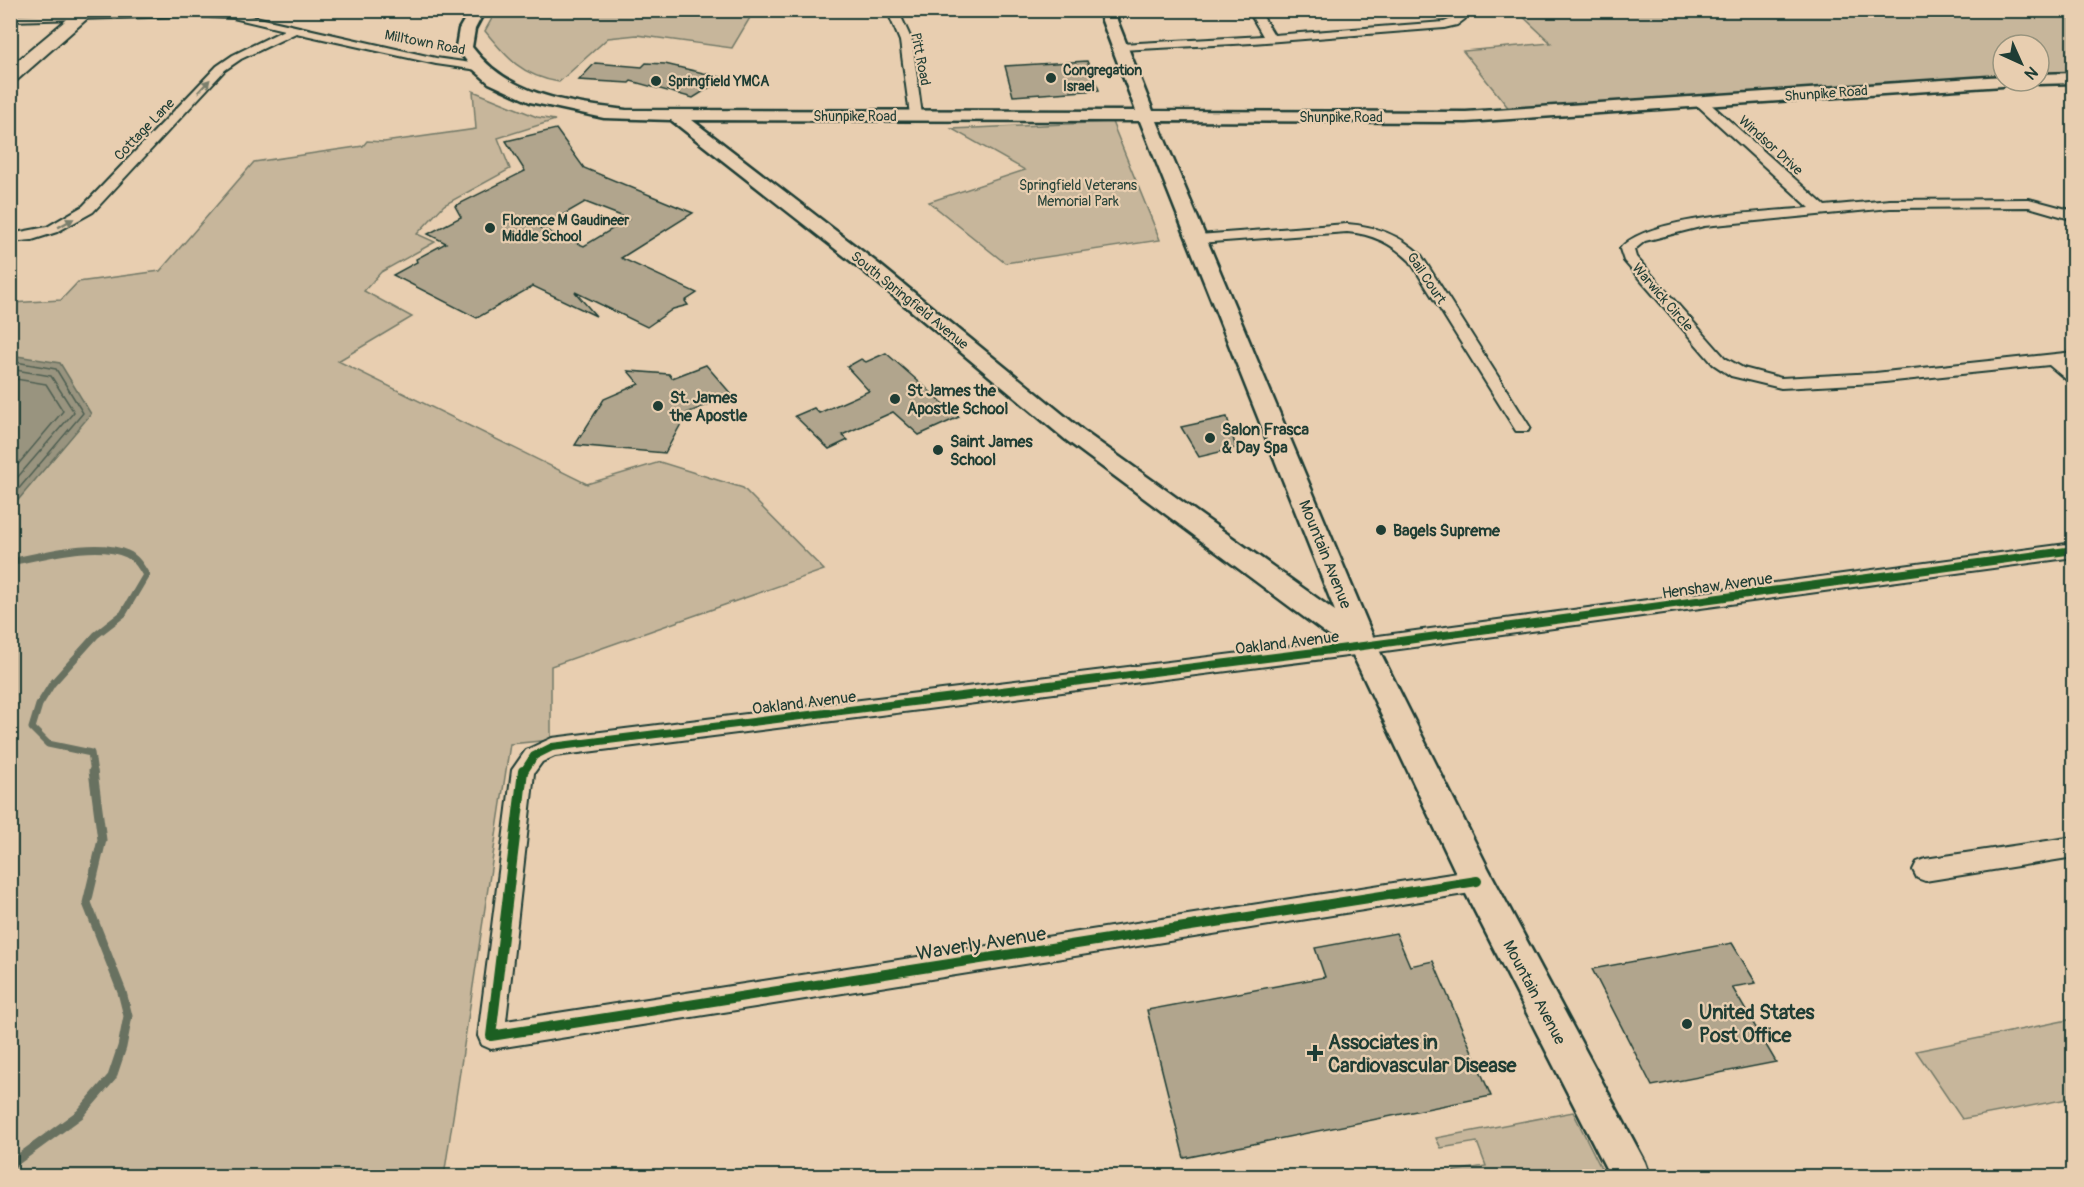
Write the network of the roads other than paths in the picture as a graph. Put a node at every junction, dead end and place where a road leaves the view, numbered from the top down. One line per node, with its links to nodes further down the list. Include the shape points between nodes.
1 (478, 10): 11 (street, via 467,29 464,47)
2 (892, 10): 17 (street, Pitt Road, via 906,41)
3 (1105, 10): 10 (street, Mountain Avenue)
4 (1253, 10): 9 (street)
5 (1456, 10): 9 (street, via 1460,19 1444,25)
6 (85, 13): 7 (street, Milltown Road); 8 (street, Milltown Road, via 233,15); 12 (main road)
7 (10, 18)
8 (295, 29): 11 (street, Milltown Road); 22 (street, Cottage Lane, one-way to 8, via 56,229 80,215 221,68)
9 (1270, 38): 10 (street)
10 (1121, 47): 18 (street, Mountain Avenue)
11 (478, 67): 19 (street, via 524,94 568,107)
12 (10, 77)
13 (2073, 78): 14 (street)
14 (2051, 79)
15 (1991, 82): 16 (street, Shunpike Road)
16 (1701, 102): 18 (street, Shunpike Road, via 1466,117); 20 (street, Windsor Drive)
17 (916, 115): 18 (street, Shunpike Road); 19 (street, Shunpike Road)
18 (1146, 116): 23 (street, Mountain Avenue)
19 (677, 117): 29 (street, South Springfield Avenue, via 873,269 1074,435)
20 (1821, 210): 21 (street, Warwick Circle, via 1890,204 2008,203 2049,207); 25 (street, Warwick Circle, via 1704,222 1640,238 1627,249 1629,258 1719,361 1760,379 1781,383 1875,378)
21 (2073, 216)
22 (10, 238)
23 (1198, 238): 27 (street, Gail Court, via 1361,228 1398,242 1416,258); 29 (street, Mountain Avenue)
24 (2073, 357): 25 (street, Warwick Circle)
25 (2053, 360): 26 (street)
26 (2073, 377)
27 (1522, 427)
28 (2073, 550): 29 (street, Henshaw Avenue)
29 (1363, 646): 32 (street, Mountain Avenue); 33 (street, Oakland Avenue, via 552,747 534,756 523,770)
30 (2073, 847): 31 (street)
31 (1925, 870)
32 (1476, 881): 33 (street, Waverly Avenue); 34 (street, Mountain Avenue)
33 (491, 1036)
34 (1631, 1176)

